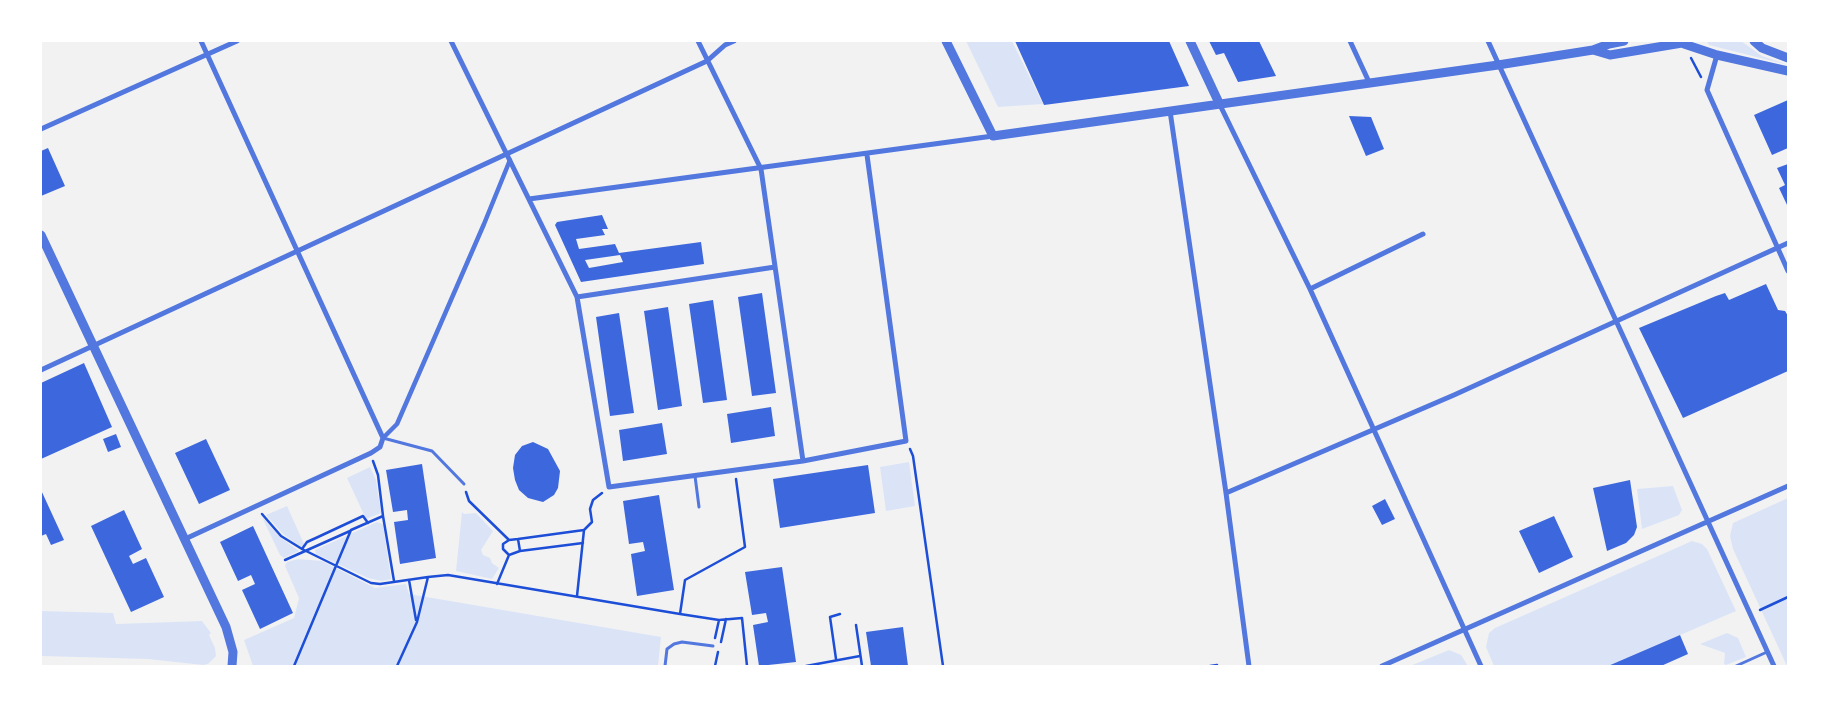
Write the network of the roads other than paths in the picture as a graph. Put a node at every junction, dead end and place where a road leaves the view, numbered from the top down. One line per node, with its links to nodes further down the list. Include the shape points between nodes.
1 (201, 41): 14 (street)
2 (237, 41): 14 (street)
3 (451, 41): 26 (street)
4 (698, 41): 17 (street)
5 (734, 41): 17 (street)
6 (946, 41): 24 (street)
7 (1190, 41): 21 (street)
8 (1350, 41): 20 (street)
9 (1488, 41): 18 (street)
10 (1624, 41): 13 (street)
11 (1754, 41): 16 (street, via 1762,48)
12 (1687, 43): 13 (street, via 1610,55); 15 (street)
13 (1593, 50): 18 (street)
14 (207, 55): 23 (street); 33 (street)
15 (1717, 55): 19 (street); 32 (street, via 1707,90)
16 (1788, 58)
17 (707, 61): 26 (street); 27 (street)
18 (1498, 65): 20 (street); 38 (street)
19 (1788, 71)
20 (1369, 82): 21 (street)
21 (1219, 103): 22 (street); 36 (street)
22 (1170, 110): 24 (street); 47 (street)
23 (41, 128)
24 (993, 136): 25 (street)
25 (867, 155): 27 (street); 43 (street, via 906,441)
26 (508, 157): 28 (street); 33 (street); 42 (street, via 484,224 397,424)
27 (761, 169): 28 (street); 34 (street)
28 (529, 199): 37 (street)
29 (1423, 234): 36 (street)
30 (41, 235): 39 (street)
31 (1788, 243): 32 (street)
32 (1776, 248): 35 (street); 38 (street)
33 (298, 251): 39 (street); 42 (street)
34 (776, 267): 37 (street); 43 (street)
35 (1788, 271)
36 (1310, 289): 41 (street)
37 (577, 297): 44 (street, via 608,487)
38 (1615, 320): 41 (street); 49 (street)
39 (95, 346): 40 (street); 50 (street)
40 (41, 370)
41 (1375, 430): 47 (street); 51 (street)
42 (382, 438): 45 (lane, via 432,451); 50 (street, via 380,447 371,453)
43 (803, 461): 44 (street)
44 (695, 476): 48 (lane)
45 (464, 484)
46 (1788, 486): 49 (street)
47 (1226, 493): 56 (street)
48 (699, 507)
49 (1709, 520): 51 (street); 53 (street)
50 (185, 539): 54 (street, via 226,627 233,652)
51 (1464, 628): 57 (street); 58 (street)
52 (713, 646): 55 (lane, via 674,644 667,649)
53 (1768, 652): 59 (lane); 60 (street)
54 (232, 666)
55 (665, 666)
56 (1249, 666)
57 (1382, 666)
58 (1482, 666)
59 (1736, 666)
60 (1774, 666)

